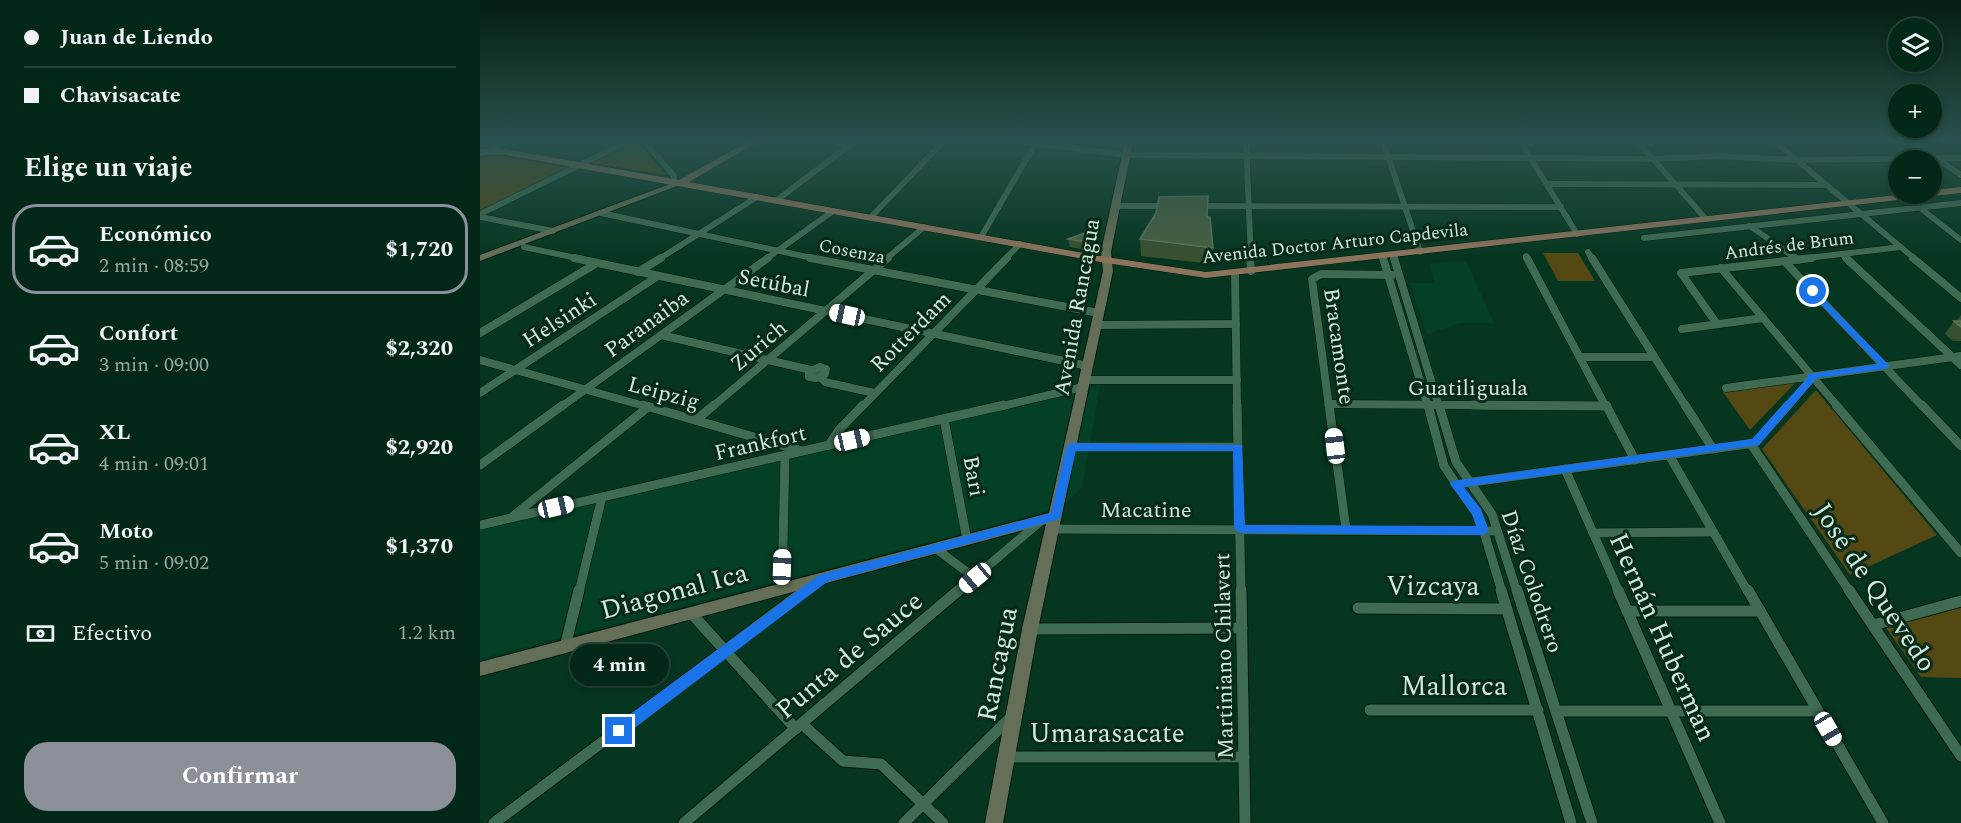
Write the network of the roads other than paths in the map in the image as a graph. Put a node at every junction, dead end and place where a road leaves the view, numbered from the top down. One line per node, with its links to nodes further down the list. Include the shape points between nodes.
1 (551, 179): 33 (street)
2 (657, 179): 14 (main road, Avenida Doctor Arturo Capdevila)
3 (675, 179): 14 (street)
4 (684, 179): 14 (main road)
5 (804, 179): 20 (street)
6 (907, 179): 34 (street)
7 (1014, 179): 41 (street)
8 (1121, 179): 23 (main road, Avenida Rancagua)
9 (1247, 179): 26 (street)
10 (1396, 179): 27 (street)
11 (1544, 179): 15 (street)
12 (1671, 179): 16 (street)
13 (1820, 179): 17 (street)
14 (677, 183): 19 (main road, Avenida Doctor Arturo Capdevila); 31 (main road)
15 (1547, 184): 16 (street); 28 (street)
16 (1676, 185): 17 (street); 35 (street)
17 (1827, 185): 21 (street)
18 (1961, 190): 21 (main road, Avenida Doctor Arturo Capdevila)
19 (757, 196): 20 (main road, Avenida Doctor Arturo Capdevila); 39 (street)
20 (777, 200): 30 (main road, Avenida Doctor Arturo Capdevila)
21 (1848, 203): 32 (street); 35 (main road, Avenida Doctor Arturo Capdevila)
22 (1961, 203): 29 (street)
23 (1116, 206): 24 (street); 54 (main road, Avenida Rancagua)
24 (1171, 206)
25 (1193, 206): 26 (street)
26 (1248, 206): 27 (street); 60 (street)
27 (1405, 207): 28 (street); 48 (street)
28 (1562, 207): 40 (street)
29 (1919, 207): 32 (street); 43 (street)
30 (833, 210): 34 (main road, Avenida Doctor Arturo Capdevila); 47 (street, Paranaiba)
31 (601, 213): 38 (main road); 39 (street, Cosenza)
32 (1861, 214): 36 (street); 45 (street)
33 (480, 216): 38 (street)
34 (871, 217): 37 (main road, Avenida Doctor Arturo Capdevila)
35 (1706, 219): 40 (main road, Avenida Doctor Arturo Capdevila)
36 (1750, 226): 42 (street); 55 (street)
37 (924, 227): 41 (main road, Avenida Doctor Arturo Capdevila); 59 (street, Zurich)
38 (553, 231): 53 (main road)
39 (697, 234): 47 (street, Cosenza); 61 (street)
40 (1577, 234): 48 (main road, Avenida Doctor Arturo Capdevila)
41 (981, 237): 44 (main road, Avenida Doctor Arturo Capdevila)
42 (1644, 238)
43 (1961, 240)
44 (1020, 244): 54 (main road, Avenida Doctor Arturo Capdevila); 66 (street, Rotterdam)
45 (1901, 247): 50 (street, Andrés de Brum); 68 (street)
46 (524, 248): 57 (street, Setúbal)
47 (777, 251): 59 (street, Cosenza); 67 (street, Paranaiba)
48 (1420, 252): 51 (main road, Avenida Doctor Arturo Capdevila)
49 (1588, 252): 80 (street)
50 (1842, 254): 55 (street, Andrés de Brum); 78 (street)
51 (1388, 255): 60 (main road, Avenida Doctor Arturo Capdevila); 63 (street, Díaz Colodrero); 64 (street, Díaz Colodrero)
52 (1526, 256): 79 (street)
53 (480, 258)
54 (1106, 260): 62 (main road, Avenida Doctor Arturo Capdevila, via 1198,274); 71 (main road, Avenida Rancagua, via 1108,271)
55 (1797, 260): 56 (street, Andrés de Brum)
56 (1784, 261): 58 (street, Andrés de Brum); 85 (street)
57 (597, 263): 61 (street, Setúbal); 75 (street)
58 (1721, 268): 70 (street); 73 (street, Andrés de Brum, via 1681,274)
59 (873, 271): 66 (street, Cosenza); 69 (street, Zurich)
60 (1251, 271): 62 (main road, Avenida Doctor Arturo Capdevila)
61 (638, 272): 65 (street, Setúbal)
62 (1235, 273): 72 (street, Martiniano Chilavert)
63 (1389, 275): 64 (street); 94 (street, Bracamonte, via 1314,275 1312,279); 95 (street, Díaz Colodrero)
64 (1398, 275): 96 (street, Díaz Colodrero)
65 (658, 276): 67 (street, Setúbal); 86 (street, Helsinki)
66 (976, 289): 71 (street, Cosenza); 76 (street, Rotterdam)
67 (724, 290): 69 (street, Setúbal); 77 (street, Paranaiba)
68 (1961, 298)
69 (826, 310): 76 (street, Setúbal); 82 (street, Zurich)
70 (1763, 318): 73 (street); 87 (street)
71 (1098, 319): 72 (street, Cosenza); 84 (main road, Avenida Rancagua)
72 (1236, 324): 88 (street, Martiniano Chilavert)
73 (1717, 324): 74 (street)
74 (1682, 329)
75 (480, 333)
76 (933, 333): 84 (street, Setúbal); 93 (street, Rotterdam)
77 (661, 335): 82 (street); 91 (street, Paranaiba)
78 (1957, 356): 83 (street); 85 (street)
79 (1581, 357): 80 (street); 98 (street)
80 (1654, 357): 106 (street)
81 (480, 360): 86 (street, Leipzig)
82 (768, 360): 93 (street, via 811,370 825,368 820,377 825,382); 100 (street, Zurich)
83 (1961, 364)
84 (1088, 366): 89 (main road, Avenida Rancagua)
85 (1885, 366): 87 (street); 103 (street)
86 (515, 370): 91 (street, Leipzig); 92 (street, Helsinki)
87 (1812, 377): 90 (street); 101 (street, via 1758,441); 127 (street)
88 (1237, 380): 89 (street); 105 (street, Martiniano Chilavert)
89 (1084, 384): 99 (street, Frankfort); 104 (main road, Avenida Rancagua)
90 (1726, 388)
91 (586, 389): 97 (street, Leipzig); 111 (street, Paranaiba)
92 (480, 393)
93 (874, 393): 102 (street, Rotterdam)
94 (1330, 404): 95 (street, Guatiliguala); 120 (street, Bracamonte)
95 (1428, 405): 96 (street, Guatiliguala); 114 (street, Díaz Colodrero, via 1444,466)
96 (1440, 405): 98 (street, Guatiliguala); 113 (street, Díaz Colodrero, via 1456,462)
97 (648, 406): 100 (street, Leipzig); 116 (street)
98 (1606, 406): 110 (street)
99 (944, 419): 102 (street, Frankfort); 125 (street, Bari)
100 (696, 420): 107 (street, Leipzig)
101 (1750, 444): 106 (street); 137 (street, José de Quevedo)
102 (829, 445): 107 (street, Frankfort)
103 (1961, 446)
104 (1071, 447): 105 (street); 117 (main road, Avenida Rancagua)
105 (1238, 447): 119 (street, Martiniano Chilavert)
106 (1713, 449): 109 (street)
107 (802, 451): 108 (street, Frankfort)
108 (785, 455): 115 (street, Frankfort); 130 (street)
109 (1669, 455): 110 (street); 124 (street)
110 (1635, 460): 112 (street)
111 (480, 465)
112 (1565, 469): 113 (street); 123 (street, Hernán Huberman)
113 (1469, 483): 114 (street); 122 (street, Díaz Colodrero, via 1489,508)
114 (1456, 484): 121 (street, Díaz Colodrero, via 1477,512)
115 (602, 497): 116 (street, Frankfort); 140 (street)
116 (511, 518): 118 (street, Frankfort)
117 (1050, 521): 119 (street, Macatine); 125 (main road, Diagonal Ica); 129 (street, Punta de Sauce); 139 (main road, Rancagua)
118 (480, 525)
119 (1240, 529): 120 (street, Macatine); 138 (street, Martiniano Chilavert)
120 (1346, 529): 121 (street, Macatine)
121 (1483, 531): 122 (street, Macatine); 133 (street, Díaz Colodrero)
122 (1497, 531): 146 (street, Díaz Colodrero)
123 (1593, 532): 124 (street); 134 (street, Hernán Huberman)
124 (1713, 532): 135 (street)
125 (966, 540): 126 (main road, Diagonal Ica)
126 (935, 548): 128 (main road, Diagonal Ica); 129 (street)
127 (1961, 553)
128 (823, 578): 130 (main road, Diagonal Ica); 141 (street)
129 (975, 578): 149 (street, Punta de Sauce)
130 (782, 589): 136 (main road, Diagonal Ica)
131 (1961, 601): 137 (street)
132 (1358, 608): 133 (street, Vizcaya)
133 (1507, 609): 144 (street, Díaz Colodrero)
134 (1627, 611): 135 (street); 145 (street, Hernán Huberman)
135 (1760, 611): 147 (street)
136 (691, 613): 140 (main road, Diagonal Ica); 141 (street)
137 (1873, 625): 150 (street, José de Quevedo)
138 (1242, 628): 139 (street); 151 (street, Martiniano Chilavert)
139 (1030, 629): 148 (main road, Rancagua)
140 (565, 647): 142 (main road, Diagonal Ica)
141 (726, 652): 149 (street); 154 (street)
142 (480, 669)
143 (1370, 710): 144 (street, Mallorca)
144 (1538, 710): 160 (street, Díaz Colodrero)
145 (1671, 710): 146 (street); 147 (street); 162 (street, Hernán Huberman)
146 (1556, 711): 161 (street, Díaz Colodrero)
147 (1818, 711): 163 (street)
148 (1015, 713): 152 (main road, Rancagua); 153 (street)
149 (799, 727): 153 (street, via 843,761 881,764); 155 (street, Punta de Sauce)
150 (1961, 756)
151 (1244, 757): 152 (street, Umarasacate); 159 (street, Martiniano Chilavert)
152 (1006, 758): 158 (main road, Rancagua)
153 (922, 805): 156 (street); 157 (street)
154 (494, 823)
155 (684, 823)
156 (904, 823)
157 (944, 823)
158 (994, 823)
159 (1245, 823)
160 (1571, 823)
161 (1592, 823)
162 (1720, 823)
163 (1883, 823)

